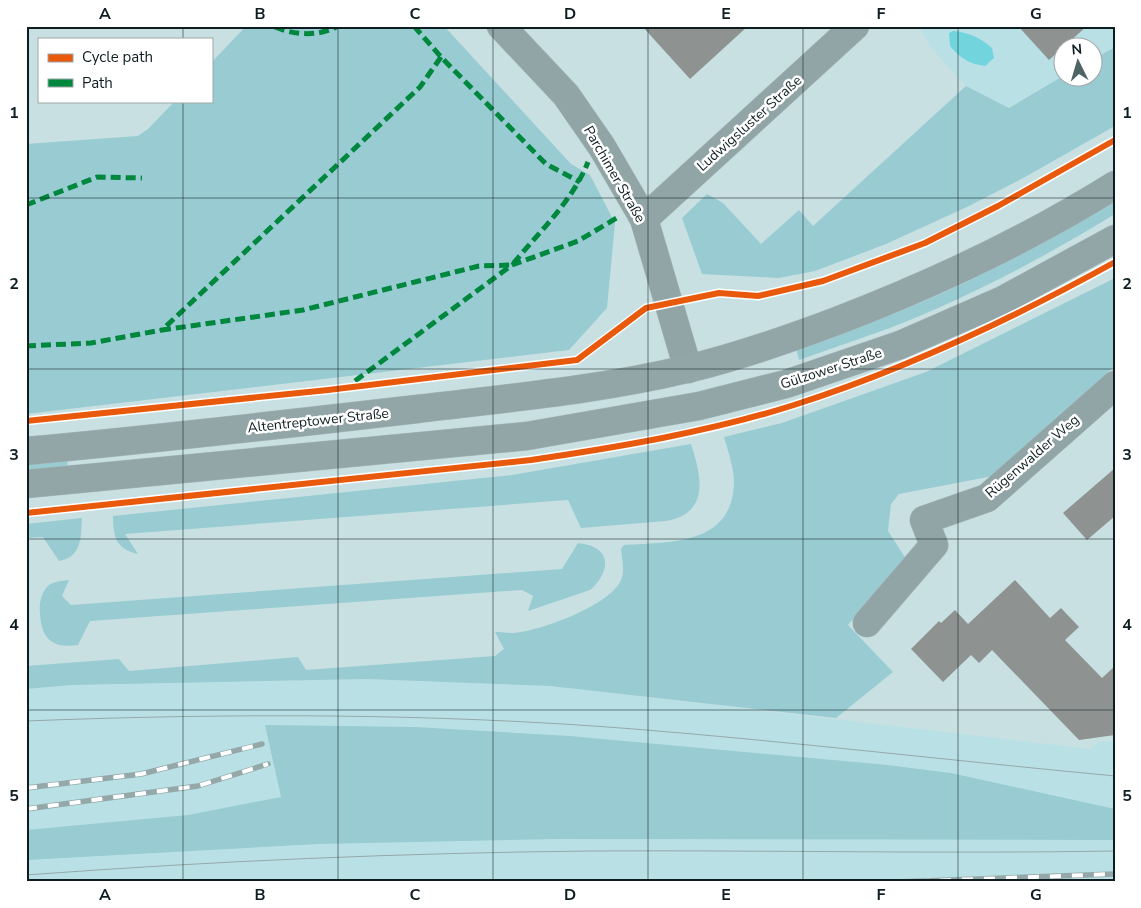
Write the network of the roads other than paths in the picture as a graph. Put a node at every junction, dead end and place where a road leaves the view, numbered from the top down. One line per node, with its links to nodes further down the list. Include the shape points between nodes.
1 (501, 26): 4 (street, Parchimer Straße, via 566,94)
2 (854, 26): 4 (street, Ludwigsluster Straße)
3 (1115, 184): 6 (main road, via 1074,210 943,277 774,344)
4 (644, 219): 6 (street, Parchimer Straße)
5 (1111, 243): 8 (main road, Gülzower Straße, via 1003,300 900,345 786,384)
6 (688, 369): 8 (main road, Parchimer Straße); 9 (main road, Altentreptower Straße, via 610,384 352,417)
7 (1115, 385): 11 (street, Rügenwalder Weg, via 987,498 924,520 934,545)
8 (699, 406): 10 (main road, Gülzower Straße, via 527,436)
9 (26, 451)
10 (26, 484)
11 (867, 623)

